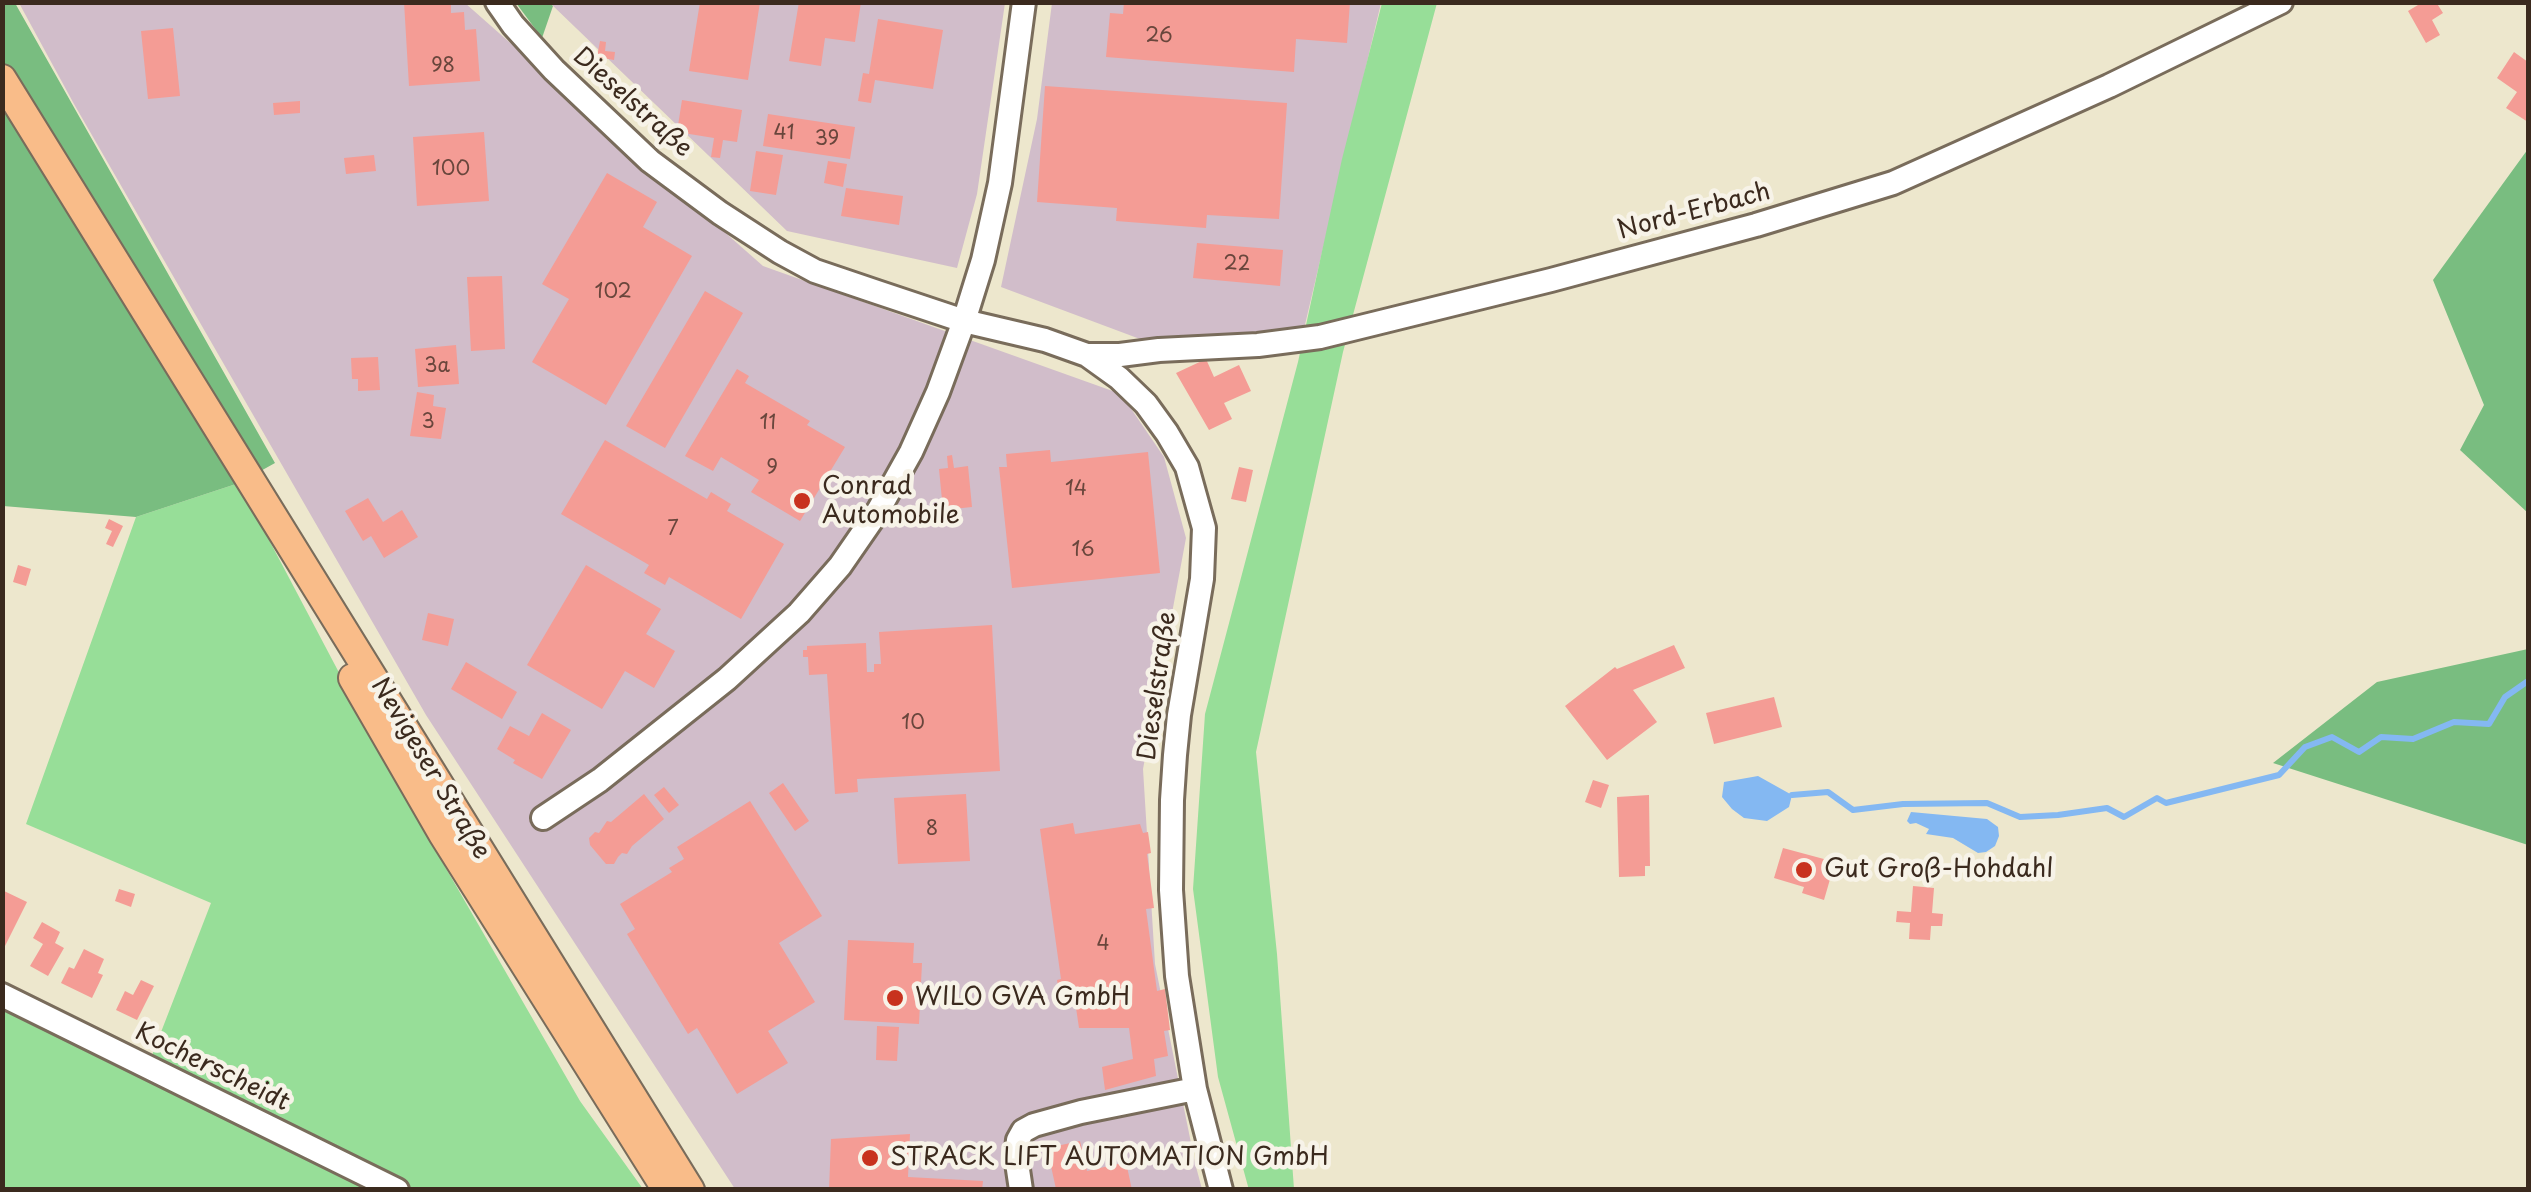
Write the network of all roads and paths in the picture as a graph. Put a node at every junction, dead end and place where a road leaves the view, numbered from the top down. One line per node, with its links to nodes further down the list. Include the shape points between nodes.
1 (497, 2): 5 (street, Dieselstraße, via 602,116 720,212 815,271)
2 (1024, 2): 5 (street, via 1000,183)
3 (2281, 2): 7 (street, Nord-Erbach, via 1893,183 1756,225 1320,338)
4 (2, 79): 6 (main road, Nevigeser Straße)
5 (964, 321): 7 (street, Dieselstraße); 8 (street, via 911,452 840,566 727,680)
6 (169, 349): 12 (main road, Nevigeser Straße, via 443,834); 13 (main road, Nevigeser Straße)
7 (1087, 354): 10 (street, Dieselstraße, via 1146,404 1167,432 1187,467 1204,528 1172,800 1171,890)
8 (543, 818)
9 (2, 995): 11 (street, Kocherscheidt)
10 (1195, 1089): 14 (street, via 1023,1131 1016,1156); 15 (street, Dieselstraße)
11 (397, 1190)
12 (667, 1190)
13 (690, 1190)
14 (1021, 1190)
15 (1221, 1190)

